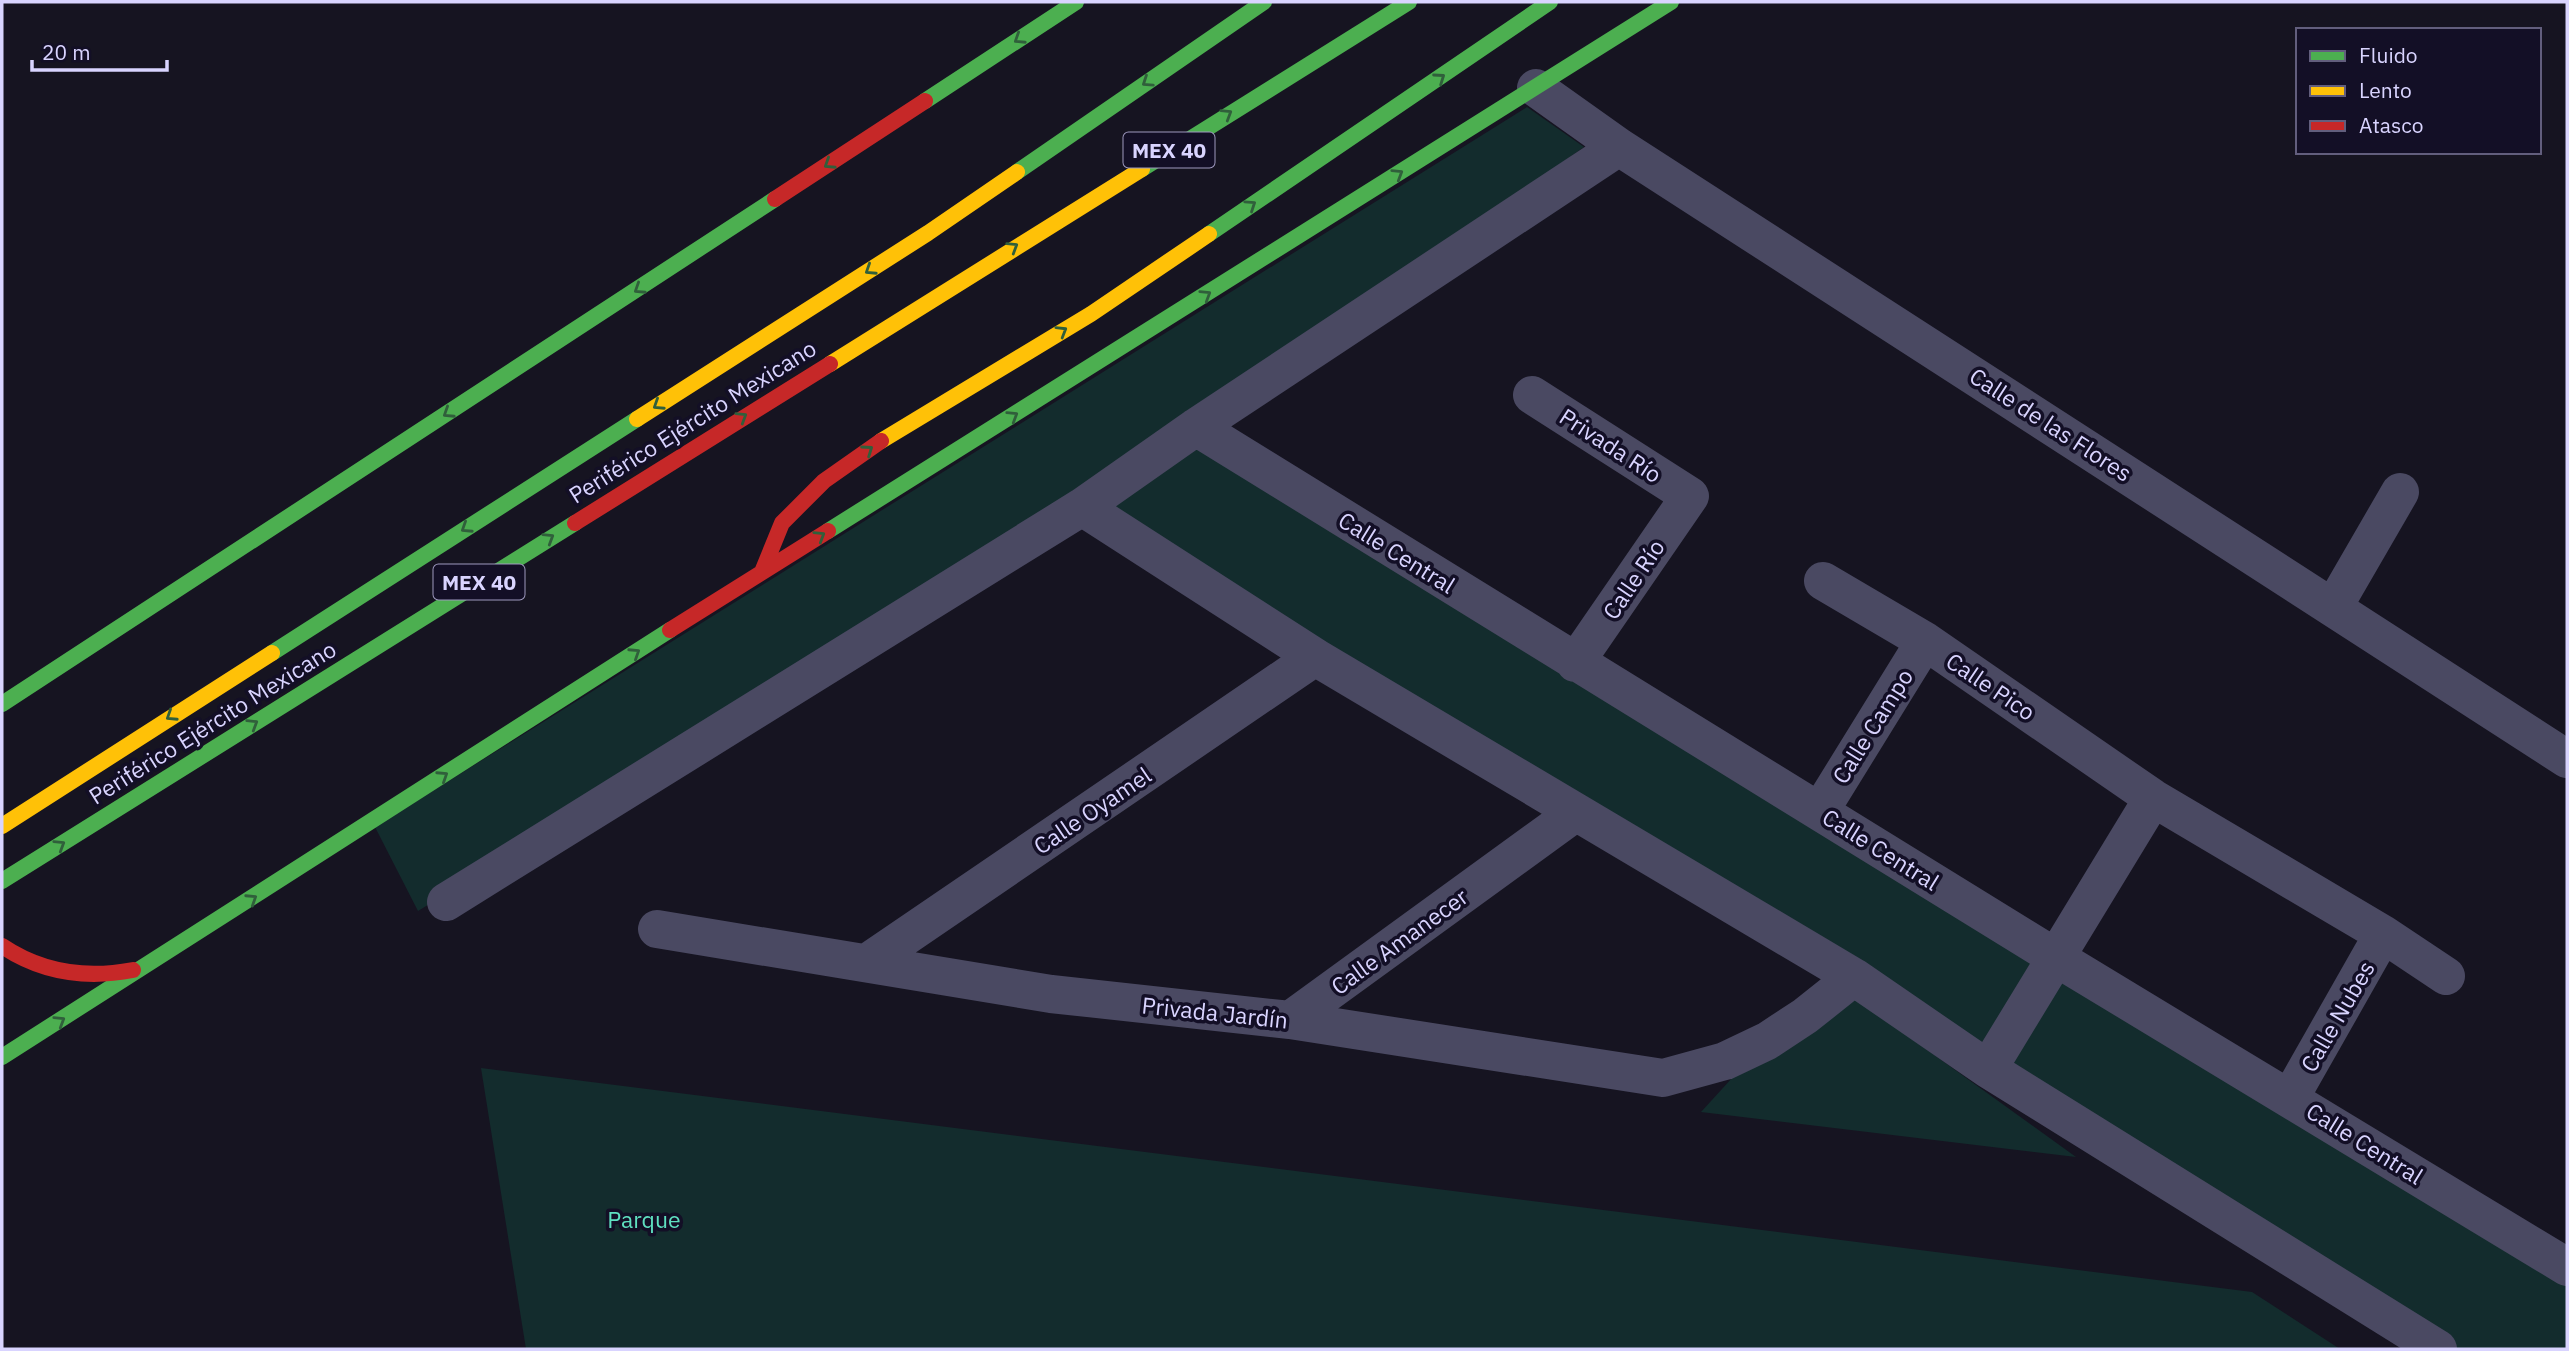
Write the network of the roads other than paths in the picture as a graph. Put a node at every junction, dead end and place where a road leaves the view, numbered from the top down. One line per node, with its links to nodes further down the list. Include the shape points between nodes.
1 (1076, 2): 19 (main road, one-way to 19)
2 (1264, 2): 24 (main road, Periférico Ejército Mexicano / MEX 40, one-way to 24, via 928,233)
3 (1409, 2): 25 (main road, Periférico Ejército Mexicano / MEX 40, one-way to 3)
4 (1550, 2): 13 (main road, one-way to 4, via 782,523 834,474 874,445 1091,314)
5 (1671, 2): 6 (main road)
6 (1536, 88): 7 (street, Calle de las Flores); 13 (main road, one-way to 6)
7 (1619, 147): 9 (street); 15 (street, Calle de las Flores)
8 (1532, 394): 11 (street, Privada Río)
9 (1196, 427): 12 (street); 18 (street, Calle Central)
10 (2400, 492): 15 (street)
11 (1690, 496): 18 (street, Calle Río)
12 (1082, 507): 17 (street); 26 (street)
13 (762, 572): 32 (main road, one-way to 13)
14 (1823, 582): 16 (street, Calle Pico)
15 (2334, 606): 20 (street, Calle de las Flores)
16 (1925, 641): 21 (street, Calle Pico); 22 (street, Calle Campo)
17 (1315, 657): 23 (street); 31 (street, Calle Oyamel)
18 (1575, 663): 22 (street, Calle Central)
19 (2, 704)
20 (2567, 759)
21 (2153, 798): 28 (street, Calle Pico); 30 (street)
22 (1820, 811): 30 (street, Calle Central)
23 (1575, 813): 34 (street); 35 (street, Calle Amanecer)
24 (2, 826)
25 (2, 881)
26 (446, 902)
27 (657, 929): 31 (street, Privada Jardín)
28 (2383, 934): 33 (street, Calle Pico); 38 (street, Calle Nubes)
29 (2, 946): 32 (main road, via 61,973 120,973)
30 (2055, 957): 37 (street); 38 (street, Calle Central)
31 (868, 962): 35 (street, Privada Jardín, via 1051,994)
32 (147, 966): 36 (main road, one-way to 32)
33 (2445, 976)
34 (1854, 977): 35 (street, Privada Jardín, via 1767,1041 1726,1061 1663,1078); 37 (street)
35 (1290, 1020)
36 (2, 1057)
37 (1988, 1069): 40 (street)
38 (2290, 1098): 39 (street, Calle Central)
39 (2567, 1268)
40 (2438, 1349)

